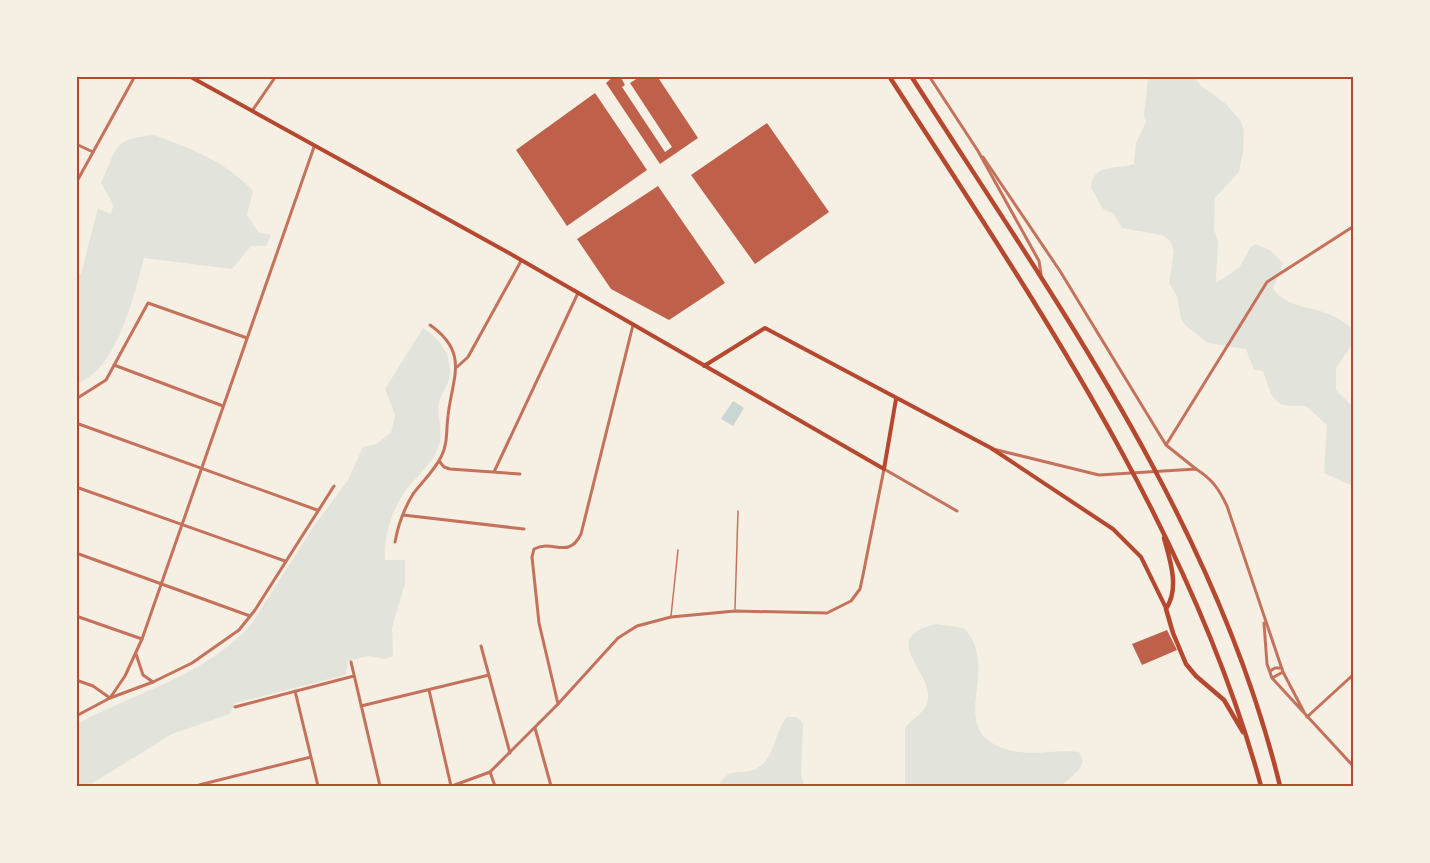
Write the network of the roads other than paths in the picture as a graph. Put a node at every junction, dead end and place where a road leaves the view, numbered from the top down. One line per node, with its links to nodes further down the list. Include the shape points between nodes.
1 (135, 76): 11 (street)
2 (189, 76): 7 (main road)
3 (276, 76): 7 (street)
4 (911, 76): 15 (highway)
5 (929, 76): 10 (street)
6 (890, 78): 42 (highway, via 1052,329)
7 (252, 111): 9 (main road)
8 (76, 144): 11 (street)
9 (315, 147): 14 (main road); 19 (street)
10 (978, 151): 15 (street, via 1039,261); 27 (street, via 1060,271)
11 (93, 152): 12 (street)
12 (76, 183)
13 (1353, 226): 27 (street, via 1267,282)
14 (521, 261): 16 (main road); 22 (street, via 468,357)
15 (1041, 274): 89 (highway, via 1151,460 1187,530 1232,635 1267,733)
16 (578, 293): 18 (main road); 33 (street)
17 (430, 325): 22 (street, via 448,342)
18 (633, 325): 21 (main road); 70 (street, via 581,534 576,544 567,549 541,546 534,549 532,557 539,623)
19 (247, 338): 20 (street, via 148,303); 25 (street)
20 (114, 365): 23 (street, via 106,380); 25 (street)
21 (704, 366): 24 (main road, via 765,328); 31 (main road)
22 (457, 367): 29 (street, via 447,441)
23 (76, 399)
24 (896, 399): 28 (main road); 31 (main road)
25 (223, 406): 30 (street)
26 (76, 423): 30 (street)
27 (1166, 445): 32 (street)
28 (991, 448): 32 (street, via 1099,475); 49 (main road, via 1126,541 1145,565)
29 (439, 461): 33 (street, via 450,469); 40 (street)
30 (201, 468): 37 (street); 41 (street)
31 (884, 469): 39 (street); 50 (street, via 860,589 851,601 827,613)
32 (1196, 469): 51 (street, via 1219,488)
33 (494, 472): 34 (street)
34 (520, 474)
35 (334, 486): 37 (street)
36 (76, 487): 41 (street)
37 (317, 510): 47 (street)
38 (738, 511): 50 (lane)
39 (957, 511)
40 (403, 515): 43 (street); 44 (street)
41 (182, 524): 47 (street); 48 (street)
42 (1160, 525): 49 (highway, via 1173,578 1172,597); 77 (highway, via 1222,668)
43 (524, 529)
44 (395, 542)
45 (678, 550): 54 (lane)
46 (76, 553): 48 (street)
47 (285, 561): 53 (street)
48 (162, 584): 53 (street); 55 (street)
49 (1166, 609): 77 (highway, via 1186,664 1229,706)
50 (735, 610): 54 (street)
51 (1263, 615): 59 (street); 60 (street)
52 (76, 616): 55 (street)
53 (250, 616): 66 (street, via 239,630 192,663)
54 (671, 617): 70 (street, via 637,626 618,638)
55 (142, 639): 57 (street)
56 (481, 646): 62 (street)
57 (136, 653): 66 (street, via 143,675); 69 (street)
58 (351, 662): 63 (street)
59 (1282, 670): 60 (street, via 1275,668); 64 (street); 73 (street)
60 (1269, 672): 64 (street)
61 (1353, 674): 75 (street)
62 (489, 675): 67 (street); 78 (street)
63 (354, 676): 68 (street); 71 (street)
64 (1272, 678): 73 (street)
65 (76, 680): 69 (street)
66 (153, 682): 69 (street)
67 (429, 690): 71 (street); 85 (street)
68 (295, 691): 72 (street); 79 (street)
69 (110, 698): 74 (street)
70 (558, 704): 76 (street)
71 (361, 706): 84 (street)
72 (235, 707)
73 (1304, 712): 75 (street)
74 (76, 716)
75 (1307, 717): 80 (street)
76 (535, 728): 78 (street); 87 (street)
77 (1250, 748): 88 (highway)
78 (510, 753): 81 (street)
79 (311, 757): 82 (street); 83 (street)
80 (1353, 767)
81 (490, 772): 85 (street); 86 (street)
82 (199, 785)
83 (318, 786)
84 (380, 786)
85 (452, 786)
86 (495, 786)
87 (551, 786)
88 (1261, 786)
89 (1280, 786)

